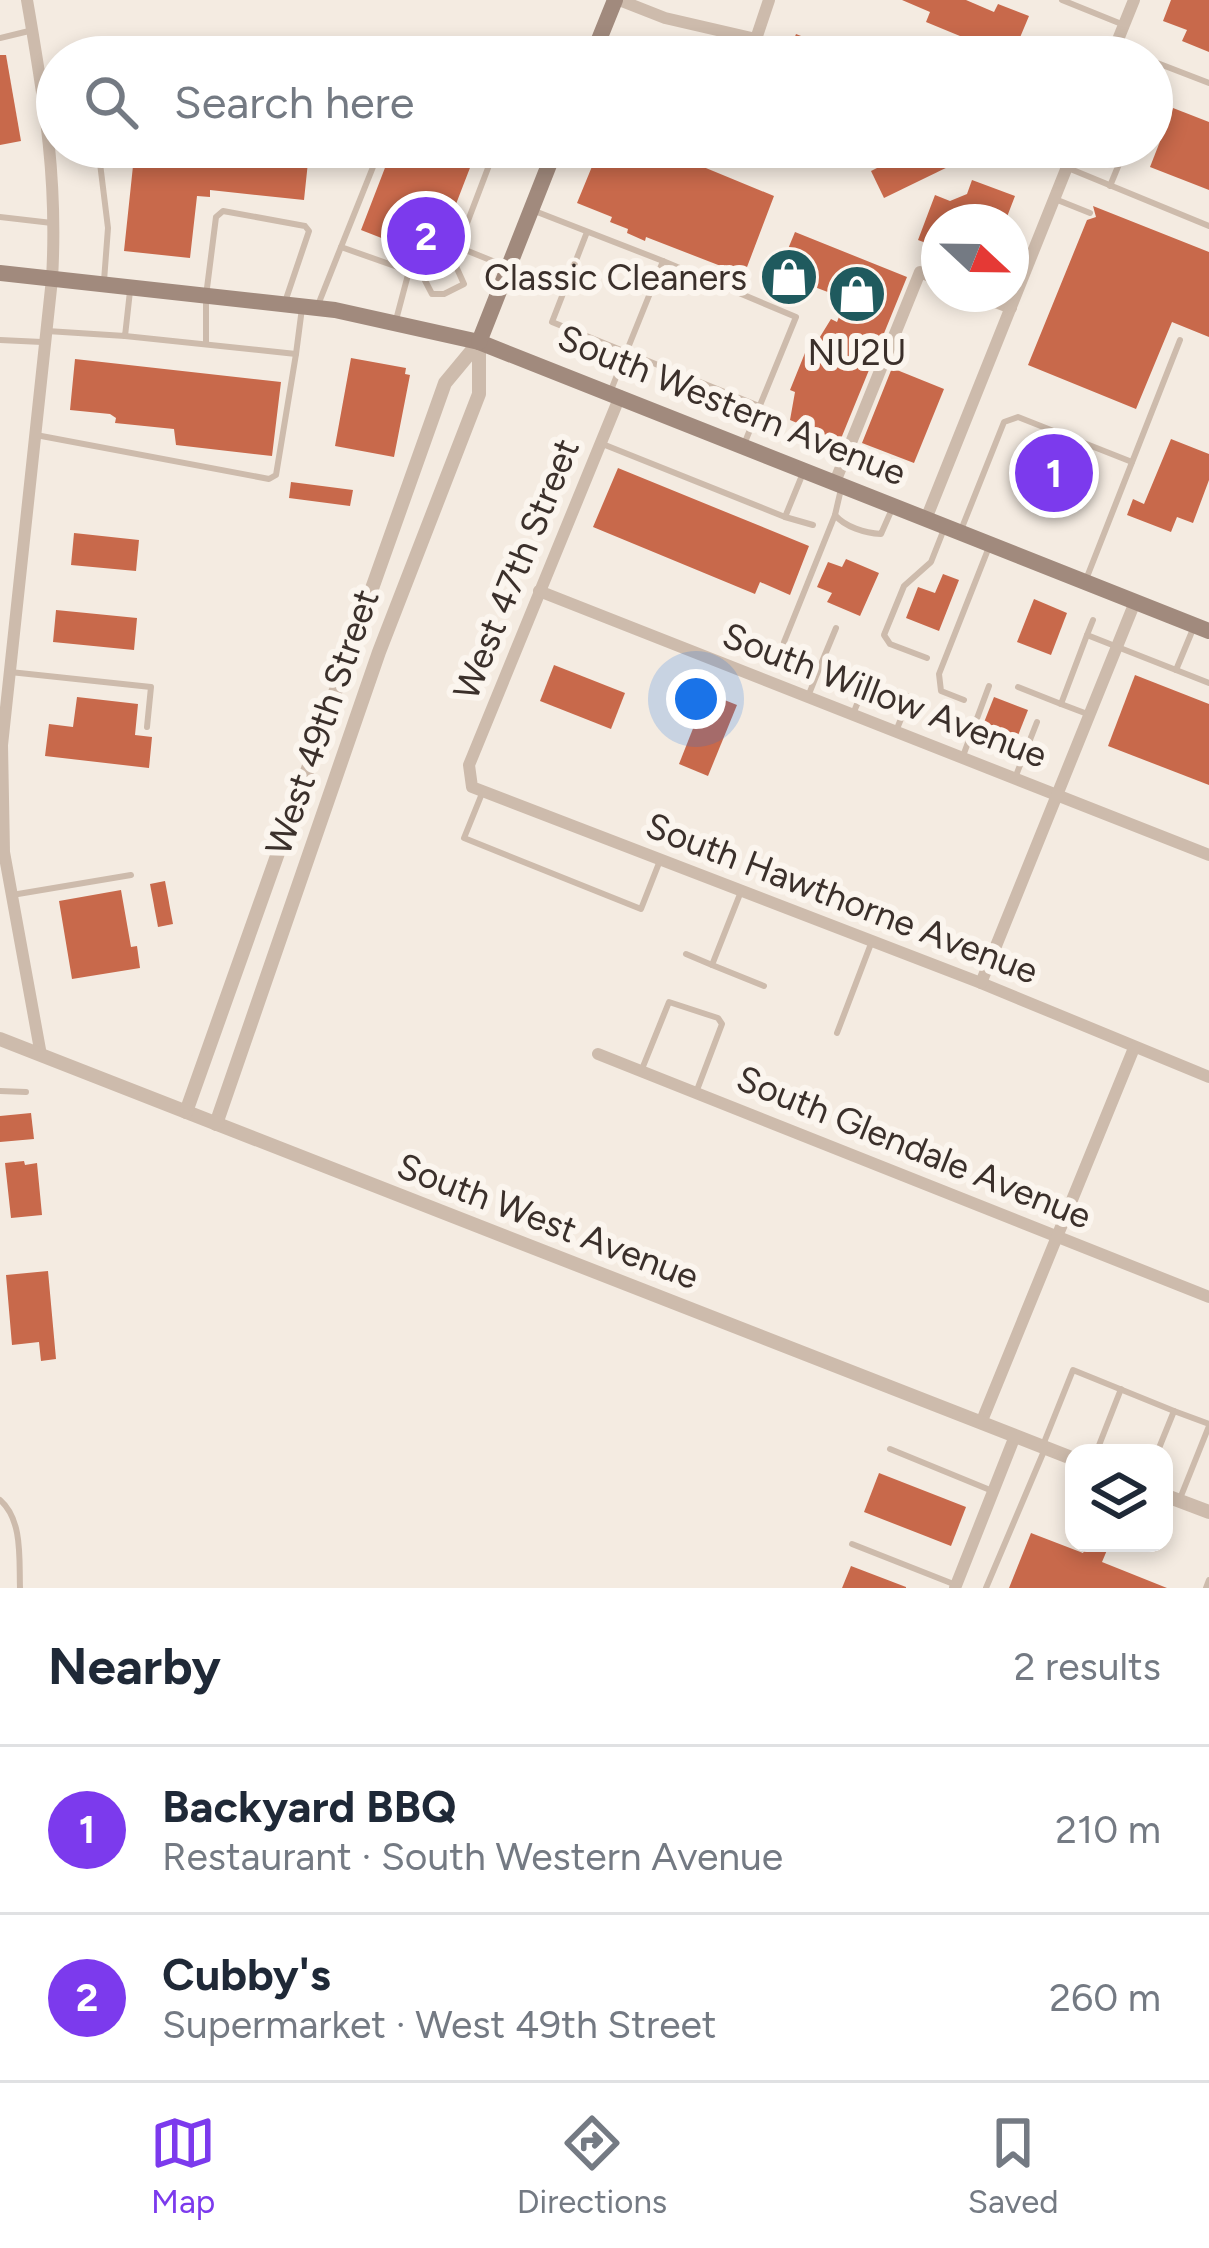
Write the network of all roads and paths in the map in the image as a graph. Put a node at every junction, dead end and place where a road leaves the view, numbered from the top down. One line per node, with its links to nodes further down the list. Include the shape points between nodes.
1 (27, 0): 7 (street)
2 (617, 0): 8 (main road); 9 (street)
3 (769, 0): 10 (street)
4 (1134, 0): 6 (street)
5 (1066, 1): 6 (lane)
6 (1124, 25): 11 (street)
7 (32, 30): 12 (lane); 13 (street)
8 (601, 36)
9 (744, 36)
10 (757, 36)
11 (1120, 36)
12 (0, 38)
13 (36, 47)
14 (1173, 69): 15 (lane)
15 (1209, 83)
16 (53, 168): 28 (street)
17 (101, 168): 41 (lane)
18 (373, 168): 31 (lane)
19 (487, 168): 32 (lane)
20 (548, 168): 25 (main road, West 49th Street)
21 (1067, 168): 23 (lane); 24 (street)
22 (1117, 168): 23 (lane)
23 (1110, 186): 29 (lane)
24 (1055, 199): 26 (lane); 34 (street)
25 (532, 210): 30 (lane); 36 (main road, West 49th Street)
26 (1090, 213)
27 (0, 217): 28 (lane)
28 (56, 224): 40 (street)
29 (1209, 226)
30 (587, 232): 33 (lane); 53 (lane, via 552,322)
31 (341, 247): 37 (lane); 44 (lane)
32 (454, 249): 35 (lane); 35 (lane, via 464,284 444,294 432,294); 36 (lane)
33 (663, 261): 53 (lane); 56 (lane, via 796,317)
34 (1029, 263)
35 (418, 267): 37 (lane)
36 (508, 267): 51 (main road, West 49th Street)
37 (409, 271): 46 (lane)
38 (921, 272): 62 (street)
39 (0, 273): 40 (main road, South Western Avenue)
40 (52, 279): 41 (main road, South Western Avenue); 47 (street)
41 (104, 285): 42 (main road, South Western Avenue)
42 (131, 287): 43 (main road, South Western Avenue); 48 (lane)
43 (206, 296): 44 (main road, South Western Avenue); 44 (lane, via 223,211 305,226); 52 (lane)
44 (301, 306): 46 (main road, South Western Avenue); 54 (lane)
45 (1009, 312): 66 (street)
46 (395, 321): 51 (main road, South Western Avenue)
47 (46, 336): 48 (lane); 49 (lane); 57 (street)
48 (125, 336): 52 (lane)
49 (0, 340)
50 (1180, 340): 60 (lane)
51 (479, 342): 55 (main road, South Western Avenue); 118 (street, West 49th Street, via 445,383); 119 (street, West 49th Street, via 479,394 379,652)
52 (206, 344): 54 (lane)
53 (626, 351): 55 (lane); 56 (lane)
54 (296, 354): 57 (lane, via 269,479)
55 (615, 394): 58 (street, West 47th Street); 59 (main road, South Western Avenue)
56 (760, 407): 59 (lane)
57 (36, 434): 81 (street)
58 (600, 443): 65 (lane); 71 (street, West 47th Street)
59 (744, 446): 61 (main road, South Western Avenue)
60 (1132, 463): 68 (lane, via 1011,417); 70 (lane)
61 (805, 470): 62 (main road, South Western Avenue); 65 (lane)
62 (839, 484): 63 (main road, South Western Avenue); 64 (lane)
63 (894, 506): 64 (lane, via 881,534); 66 (main road, South Western Avenue)
64 (835, 515): 79 (lane, via 784,642 790,657)
65 (785, 517): 67 (lane)
66 (926, 519): 68 (main road, South Western Avenue)
67 (813, 525)
68 (953, 529): 69 (main road, South Western Avenue); 78 (lane, via 904,586 884,634)
69 (991, 544): 70 (main road, South Western Avenue); 86 (lane, via 939,674 941,691)
70 (1085, 581): 72 (main road, South Western Avenue)
71 (539, 591): 85 (street, South Willow Avenue); 96 (street, West 47th Street, via 469,765 472,787)
72 (1136, 602): 75 (main road, South Western Avenue); 77 (street)
73 (1093, 620): 76 (lane)
74 (836, 628): 79 (lane)
75 (1202, 628): 80 (lane)
76 (1088, 635): 77 (lane); 87 (lane)
77 (1117, 647): 80 (lane); 89 (street)
78 (927, 658)
79 (819, 669): 85 (lane)
80 (1176, 670): 82 (lane)
81 (10, 672): 91 (lane, via 152,686); 95 (street)
82 (1209, 683)
83 (989, 686): 93 (lane)
84 (1018, 687): 87 (lane)
85 (808, 697): 88 (street, South Willow Avenue)
86 (964, 700)
87 (1061, 704): 89 (lane)
88 (853, 714): 92 (street, South Willow Avenue); 92 (lane, via 867,680 910,697)
89 (1090, 715): 97 (street)
90 (1037, 722): 94 (lane)
91 (147, 727)
92 (896, 731): 93 (street, South Willow Avenue)
93 (962, 757): 94 (street, South Willow Avenue)
94 (1015, 778): 97 (street, South Willow Avenue)
95 (1, 779): 102 (street)
96 (483, 791): 99 (street, South Hawthorne Avenue); 99 (lane, via 464,838 641,909)
97 (1058, 795): 98 (street, South Willow Avenue); 106 (street)
98 (1209, 855)
99 (660, 860): 101 (street, South Hawthorne Avenue)
100 (130, 875): 102 (lane)
101 (741, 891): 103 (street, South Hawthorne Avenue); 105 (lane)
102 (12, 895): 112 (street)
103 (872, 941): 106 (street, South Hawthorne Avenue); 108 (lane)
104 (686, 954): 105 (lane)
105 (712, 965): 107 (lane)
106 (981, 983): 110 (street, South Hawthorne Avenue)
107 (764, 986)
108 (837, 1033)
109 (0, 1039): 112 (street, South West Avenue)
110 (1133, 1048): 114 (street, South Hawthorne Avenue); 120 (street)
111 (598, 1054): 113 (street, South Glendale Avenue)
112 (41, 1055): 118 (street, South West Avenue)
113 (641, 1071): 117 (street, South Glendale Avenue); 117 (lane, via 669,1002 718,1018)
114 (1209, 1077)
115 (0, 1090): 116 (lane)
116 (26, 1092)
117 (695, 1093): 120 (street, South Glendale Avenue)
118 (186, 1112): 119 (street, South West Avenue)
119 (216, 1124): 124 (street, South West Avenue)
120 (1058, 1237): 121 (street, South Glendale Avenue); 124 (street)
121 (1209, 1297)
122 (1121, 1389): 123 (lane); 127 (lane); 129 (lane, via 1073,1370)
123 (1174, 1411): 125 (lane); 128 (lane)
124 (981, 1423): 126 (street, South West Avenue)
125 (1209, 1425): 133 (lane)
126 (1016, 1436): 129 (street, South West Avenue); 132 (street)
127 (1100, 1444)
128 (1161, 1444)
129 (1044, 1447): 131 (street, South West Avenue); 140 (lane)
130 (890, 1449): 132 (lane)
131 (1065, 1455)
132 (994, 1491): 138 (street)
133 (1173, 1496)
134 (1173, 1498): 136 (street)
135 (0, 1500): 139 (lane, via 17,1536)
136 (1209, 1513)
137 (852, 1544): 138 (lane)
138 (955, 1587)
139 (20, 1588)
140 (986, 1588)

